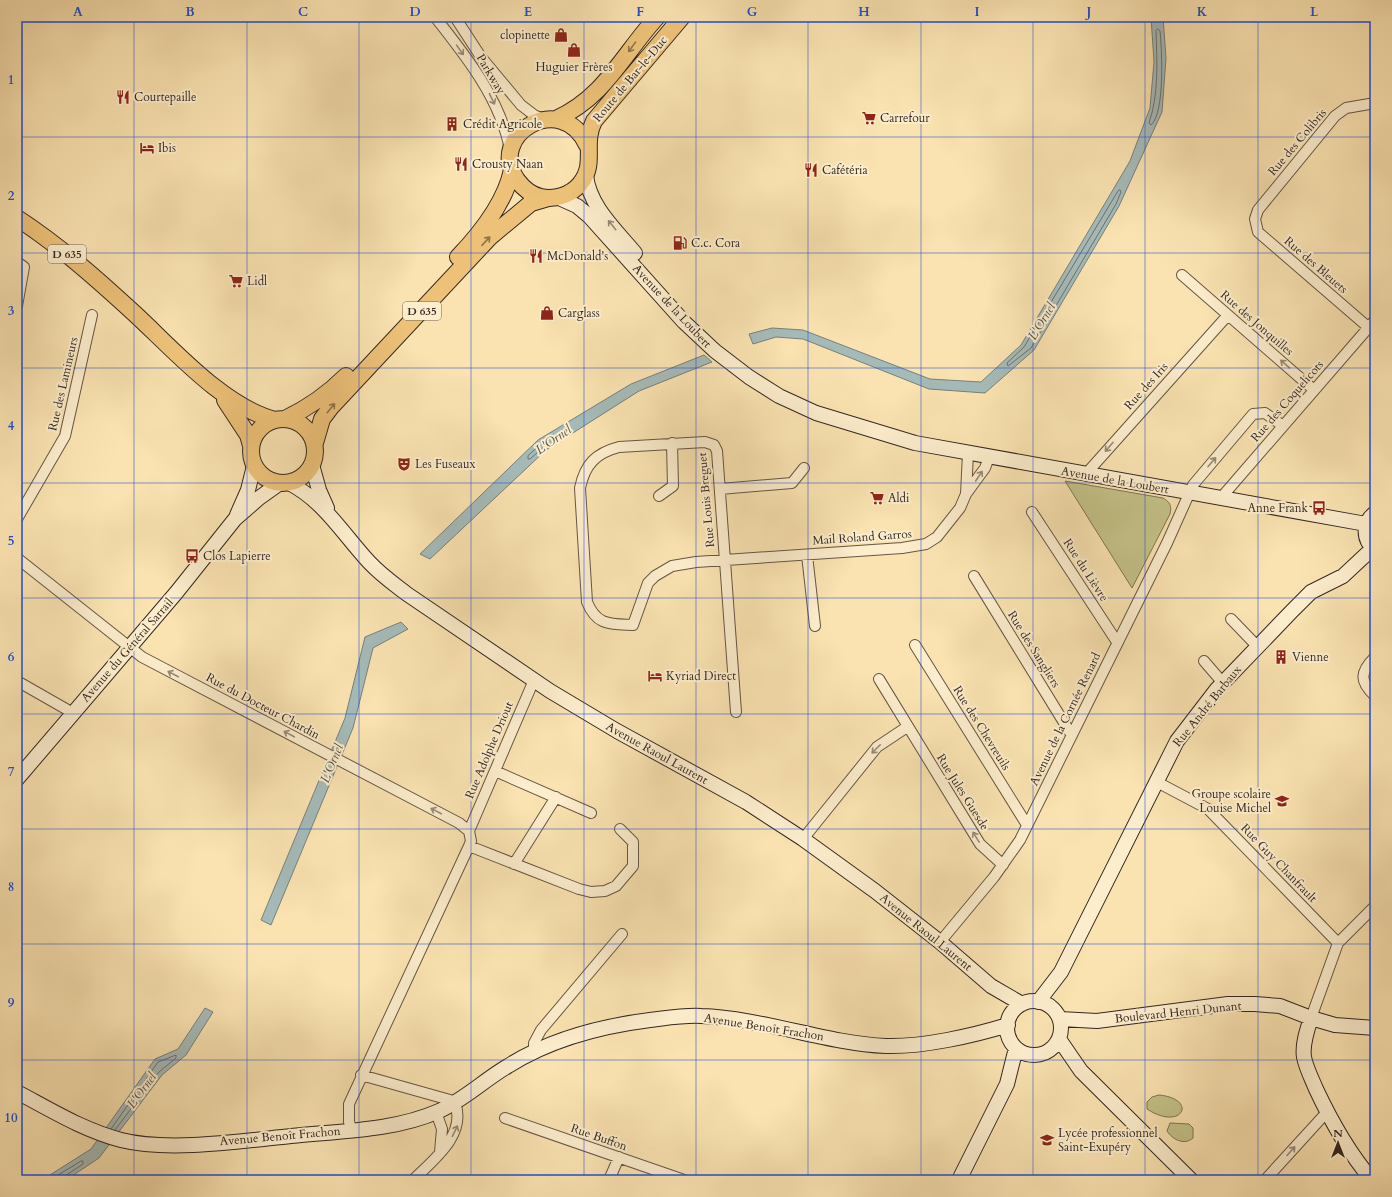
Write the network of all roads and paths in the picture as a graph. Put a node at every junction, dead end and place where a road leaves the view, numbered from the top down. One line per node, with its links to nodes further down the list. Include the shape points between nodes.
1 (435, 17): 8 (street, Parkway, one-way to 8, via 488,92 506,131)
2 (455, 17): 6 (street, Parkway, via 481,57 521,105 534,115)
3 (657, 17): 6 (main road, Route de Bar-le-Duc, one-way to 6, via 601,87 578,107)
4 (682, 17): 7 (main road, Route de Bar-le-Duc, via 602,111 591,127)
5 (1375, 103): 13 (street, Rue des Colibris, via 1346,108 1335,116 1258,210)
6 (550, 119): 7 (main road, via 575,128); 8 (main road, via 528,125 522,130)
7 (587, 145): 10 (main road, via 589,162)
8 (511, 152): 9 (main road)
9 (512, 170): 11 (main road, via 520,184 532,194); 22 (main road, D 635, via 504,196 466,248 345,377 313,404)
10 (586, 175): 11 (main road, via 573,190); 24 (street, Avenue de la Loubert, one-way to 10, via 782,388 758,373 707,332 599,209 590,196)
11 (553, 197): 24 (street, Avenue de la Loubert, via 577,206 589,216 684,322 723,357 779,396 816,413); 25 (main road, D 635, one-way to 11, via 322,419 331,407 490,237 531,203)
12 (17, 218): 21 (main road, D 635, via 82,266)
13 (1255, 219): 19 (street, Rue des Bleuets, via 1258,232)
14 (17, 262): 16 (street, via 24,267)
15 (1182, 275): 18 (street, Rue des Jonquilles)
16 (17, 306)
17 (92, 315): 42 (street, Rue des Lamineurs, via 65,436)
18 (1228, 315): 20 (street, Rue des Jonquilles, one-way to 18); 33 (street, Rue des Iris, one-way to 33)
19 (1372, 323): 20 (street, Rue des Coquelicots)
20 (1314, 390): 23 (street, Rue des Coquelicots)
21 (220, 392): 22 (main road, D 635, via 249,411); 27 (main road, D 635, via 240,420)
22 (280, 419): 25 (main road, via 304,426); 27 (main road, via 262,427 253,438)
23 (1283, 426): 37 (street, Avenue de la Cornée Renard, one-way to 23, via 1199,477 1254,414 1265,413); 39 (street, Rue des Coquelicots)
24 (864, 428): 28 (street, Avenue de la Loubert, via 915,443)
25 (314, 442): 30 (main road, via 316,450)
26 (672, 443): 35 (street, Rue Louis Breguet, via 705,442 714,445 717,451); 38 (street, via 673,486); 51 (street, Rue Louis Breguet, via 607,450 589,463 580,488 587,602 599,620 609,624)
27 (251, 446): 31 (main road)
28 (968, 453): 29 (street, Avenue de la Loubert); 36 (street, Mail Roland Garros)
29 (989, 457): 33 (street, Avenue de la Loubert); 36 (street, Mail Roland Garros, one-way to 29, via 985,468)
30 (312, 465): 34 (main road, via 303,477); 41 (street, Avenue Raoul Laurent, via 319,490)
31 (254, 466): 34 (main road, via 265,478); 43 (street, Avenue du Général Sarrail, via 248,490)
32 (804, 468): 35 (street, via 792,483)
33 (1085, 475): 37 (street, Avenue de la Loubert)
34 (285, 483): 41 (street, Avenue Raoul Laurent, via 311,496); 43 (street, Avenue du Général Sarrail, via 259,498)
35 (720, 488): 48 (street, Rue Louis Breguet)
36 (966, 494): 46 (street, Mail Roland Garros, via 954,516 937,537 926,544)
37 (1189, 494): 39 (street, Avenue de la Loubert); 53 (street, Avenue de la Cornée Renard)
38 (659, 496)
39 (1220, 499): 44 (street, Avenue de la Loubert)
40 (1032, 512): 53 (street, Rue du Lièvre)
41 (330, 514): 60 (street, Avenue Raoul Laurent, via 369,562 383,575)
42 (17, 519)
43 (235, 519): 56 (street, Avenue du Général Sarrail)
44 (1371, 519): 45 (street, via 1366,537)
45 (1374, 548): 55 (street, Rue André Barbaux, via 1343,576 1311,592)
46 (807, 555): 48 (street, Mail Roland Garros); 52 (street, Mail Roland Garros)
47 (17, 558): 56 (street, Rue du Docteur Chardin)
48 (724, 560): 51 (street, Mail Roland Garros, via 672,566 655,576 642,595); 64 (street, Rue Louis Breguet)
49 (974, 576): 67 (street, Rue des Sangliers)
50 (1230, 619): 55 (street)
51 (633, 625)
52 (815, 626)
53 (1117, 642): 67 (street, Avenue de la Cornée Renard)
54 (915, 645): 73 (street, Rue des Chevreuils)
55 (1257, 646): 62 (street, Rue André Barbaux)
56 (128, 648): 65 (street, Avenue du Général Sarrail); 75 (street, Rue du Docteur Chardin, one-way to 56, via 459,823)
57 (1375, 657): 63 (street, via 1363,674 1366,687)
58 (1204, 661): 62 (street)
59 (879, 679): 66 (street, Rue Jules Guesde)
60 (534, 680): 68 (street, Rue Adolphe Driout); 76 (street, Avenue Raoul Laurent, via 617,731 746,802)
61 (17, 681): 65 (street)
62 (1223, 683): 70 (street, Rue André Barbaux, via 1177,741)
63 (1375, 696)
64 (736, 712)
65 (73, 713): 69 (street, Avenue du Général Sarrail)
66 (907, 727): 76 (street, one-way to 76, via 877,747); 79 (street, Rue Jules Guesde, one-way to 66, via 980,844)
67 (1072, 734): 73 (street, Avenue de la Cornée Renard)
68 (495, 771): 71 (street); 75 (street, Rue Adolphe Driout)
69 (17, 779)
70 (1155, 782): 83 (street, Rue Guy Chanfrault, via 1208,809); 86 (street, Rue André Barbaux)
71 (556, 797): 72 (street); 78 (street)
72 (591, 813)
73 (1027, 825): 79 (street, Avenue de la Cornée Renard)
74 (620, 829): 78 (street, via 633,842 633,866 616,886 605,891 591,892 579,889)
75 (469, 831): 77 (street)
76 (803, 839): 82 (street, Avenue Raoul Laurent)
77 (469, 846): 78 (street); 95 (street)
78 (514, 864)
79 (1003, 865): 82 (street, Avenue de la Cornée Renard)
80 (1375, 906): 83 (street)
81 (622, 934): 91 (street, via 540,1030 534,1043)
82 (940, 942): 84 (street, Avenue Raoul Laurent)
83 (1338, 943): 87 (street)
84 (991, 986): 85 (street, Avenue Raoul Laurent); 90 (street, Avenue Raoul Laurent)
85 (1022, 1004): 86 (street); 90 (street)
86 (1045, 1004): 89 (street)
87 (1311, 1018): 88 (street, Boulevard Henri Dunant, via 1335,1025); 89 (street, Boulevard Henri Dunant, via 1280,1006 1228,1004 1097,1021); 100 (street, via 1304,1057)
88 (1375, 1028)
89 (1060, 1030): 92 (street); 94 (street)
90 (1011, 1031): 91 (street, Avenue Benoît Frachon, via 888,1046 726,1018 699,1016 646,1020 596,1031); 93 (street); 96 (street)
91 (534, 1050): 98 (street, Avenue Benoît Frachon)
92 (1049, 1051): 93 (street); 94 (street)
93 (1030, 1054): 96 (street)
94 (1081, 1071): 109 (street)
95 (361, 1075): 98 (street); 102 (street, via 349,1104 349,1122)
96 (1007, 1084): 108 (street)
97 (17, 1092): 102 (street, Avenue Benoît Frachon, via 93,1131 147,1145)
98 (456, 1103): 99 (street, Avenue Benoît Frachon); 103 (street, one-way to 98, via 458,1125)
99 (436, 1112): 102 (street, Avenue Benoît Frachon, via 406,1122); 103 (street, via 442,1129)
100 (1327, 1112): 110 (street, one-way to 100); 111 (street)
101 (505, 1118): 104 (street, Rue Buffon)
102 (352, 1130)
103 (439, 1154): 105 (street)
104 (619, 1157): 106 (street); 107 (street, Rue Buffon)
105 (413, 1180)
106 (609, 1180)
107 (684, 1180)
108 (959, 1180)
109 (1191, 1180)
110 (1265, 1180)
111 (1372, 1180)

